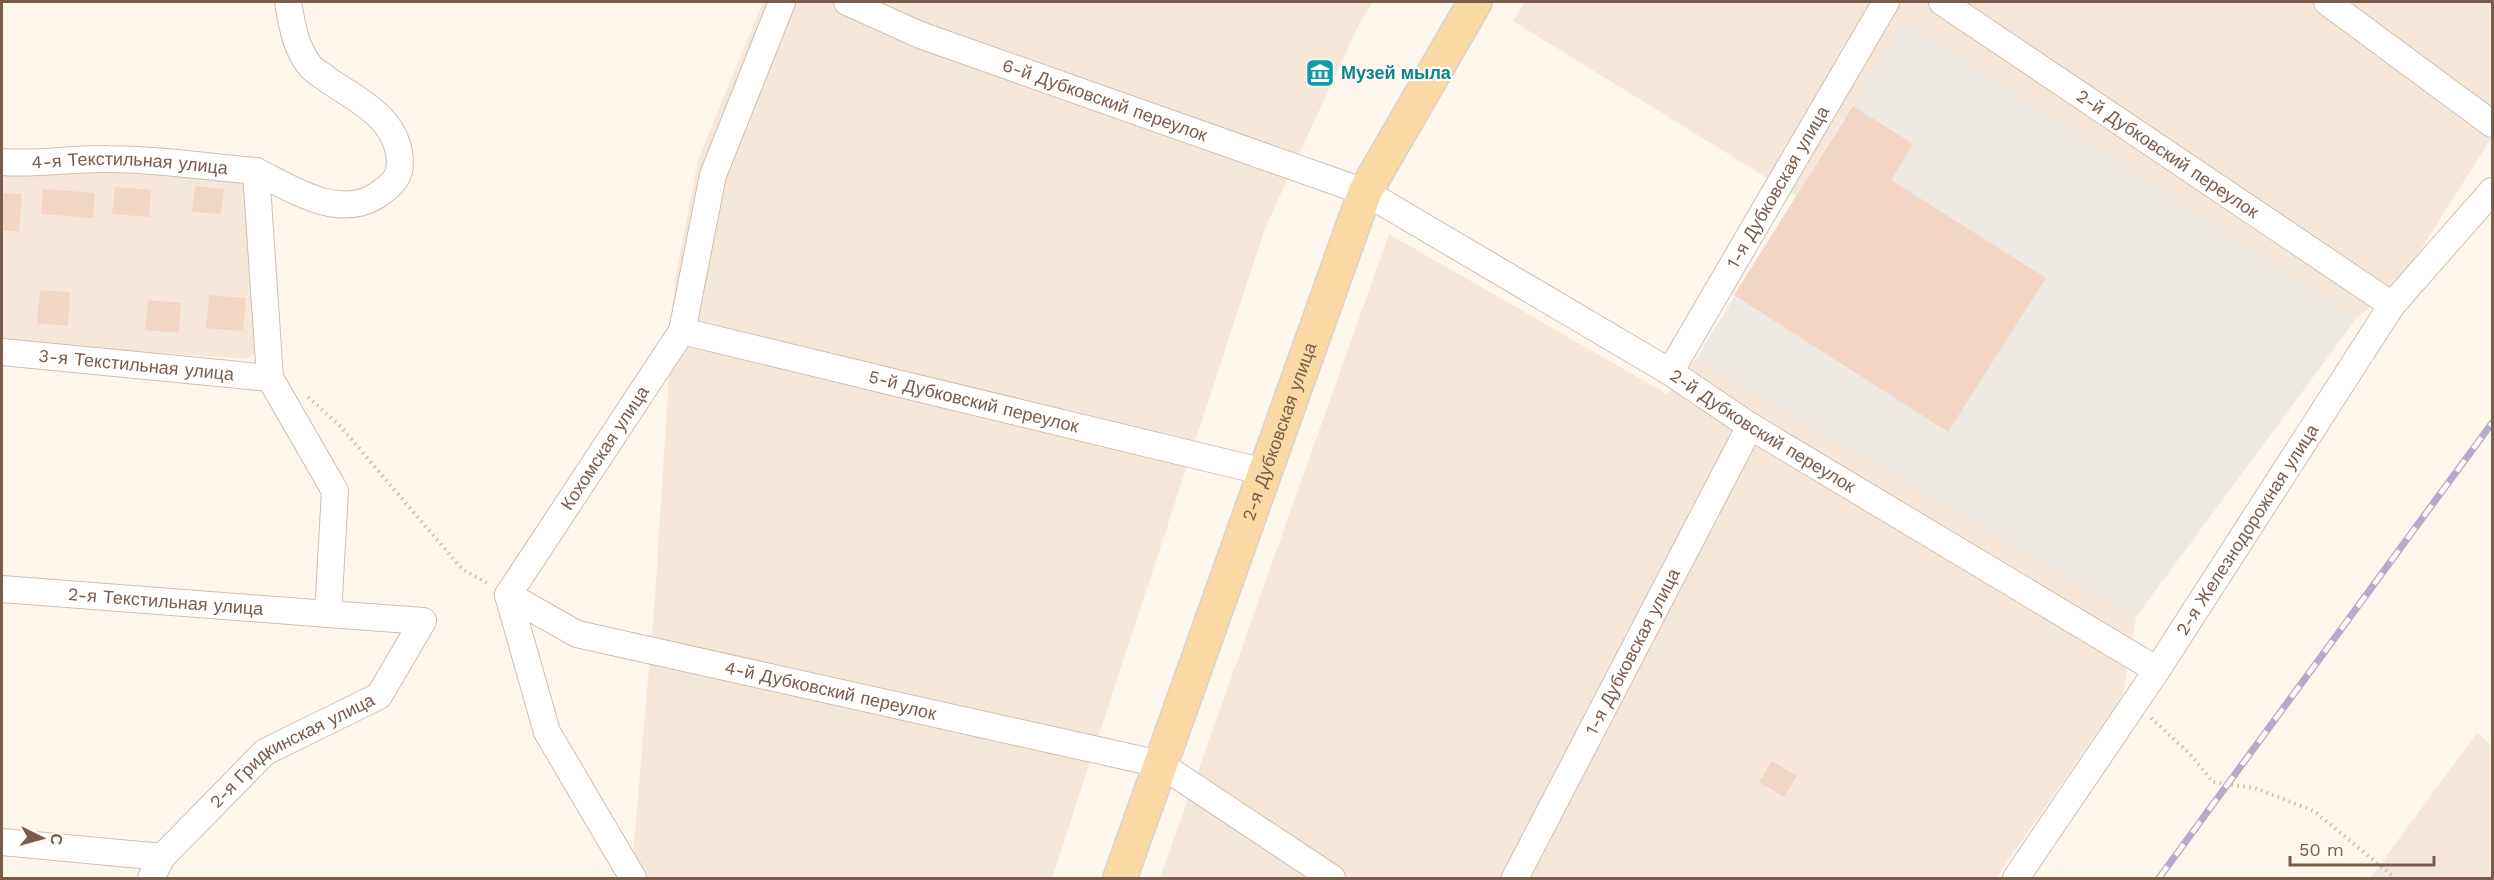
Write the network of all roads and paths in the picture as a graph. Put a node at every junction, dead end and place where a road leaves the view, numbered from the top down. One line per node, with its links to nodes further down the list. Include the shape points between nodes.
1 (288, 2): 10 (street, via 294,36 311,68 378,114 388,126 398,143 399,177 370,199 349,206 322,202)
2 (782, 2): 14 (street, Кохомская улица, via 713,175)
3 (847, 2): 12 (street, 6-й Дубковский переулок, via 920,34)
4 (1475, 2): 12 (main road, 2-я Дубковская улица)
5 (1886, 2): 16 (street, 1-я Дубковская улица)
6 (1942, 2): 13 (street, 2-й Дубковский переулок)
7 (2327, 2): 8 (street)
8 (2493, 124)
9 (2, 162): 10 (street, 4-я Текстильная улица, via 111,159)
10 (256, 171): 17 (street)
11 (2493, 191): 13 (street, 2-я Железнодорожная улица)
12 (1365, 192): 16 (street, 2-й Дубковский переулок); 19 (main road, 2-я Дубковская улица)
13 (2392, 305): 23 (street, 2-я Железнодорожная улица)
14 (682, 331): 19 (street, 5-й Дубковский переулок); 21 (street, Кохомская улица)
15 (2, 352): 17 (street, 3-я Текстильная улица)
16 (1670, 372): 18 (street, 2-й Дубковский переулок)
17 (270, 378): 21 (path, via 312,400 340,426 462,569); 22 (street, via 335,491)
18 (1750, 426): 23 (street, 2-й Дубковский переулок); 31 (street, 1-я Дубковская улица)
19 (1265, 472): 25 (main road, 2-я Дубковская улица)
20 (2, 589): 22 (street, 2-я Текстильная улица)
21 (508, 595): 25 (street, 4-й Дубковский переулок, via 577,634); 28 (street, via 548,732)
22 (328, 614): 27 (street, 2-я Гридкинская улица, via 423,621 379,696 265,752)
23 (2157, 670): 24 (street, 2-я Железнодорожная улица)
24 (2135, 704): 32 (street, 2-я Железнодорожная улица); 33 (path, via 2189,753 2212,782 2254,788 2314,811)
25 (1160, 764): 29 (main road, 2-я Дубковская улица); 30 (street)
26 (2, 842): 27 (street)
27 (156, 868)
28 (633, 879)
29 (1120, 879)
30 (1332, 879)
31 (1515, 879)
32 (2016, 879)
33 (2395, 879)

